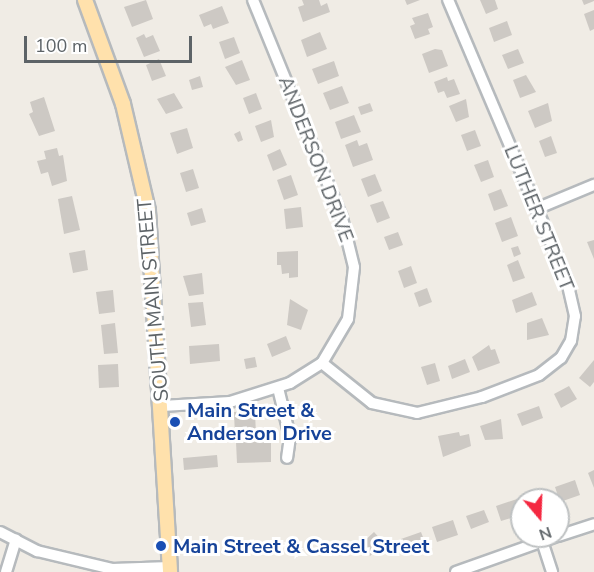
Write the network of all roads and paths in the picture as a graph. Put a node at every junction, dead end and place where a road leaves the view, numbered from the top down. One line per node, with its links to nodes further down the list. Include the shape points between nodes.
1 (86, 0): 8 (main road, SOUTH MAIN STREET, via 123,104 148,211)
2 (253, 0): 6 (street, ANDERSON DRIVE, via 322,165 351,247 353,288 348,319)
3 (448, 0): 5 (street, LUTHER STREET)
4 (594, 185): 5 (street)
5 (536, 209): 6 (street, LUTHER STREET, via 567,280 575,316 571,341 553,365 516,385 417,413 372,403)
6 (322, 363): 7 (street)
7 (278, 387): 8 (street, via 230,402); 9 (street, via 290,437)
8 (162, 406): 17 (main road, SOUTH MAIN STREET)
9 (287, 458)
10 (594, 524): 12 (street)
11 (0, 532): 13 (street)
12 (570, 532)
13 (16, 540): 16 (street); 18 (street)
14 (523, 548): 19 (street)
15 (544, 548): 20 (street)
16 (87, 567): 17 (street)
17 (170, 570)
18 (6, 572)
19 (456, 572)
20 (552, 572)

